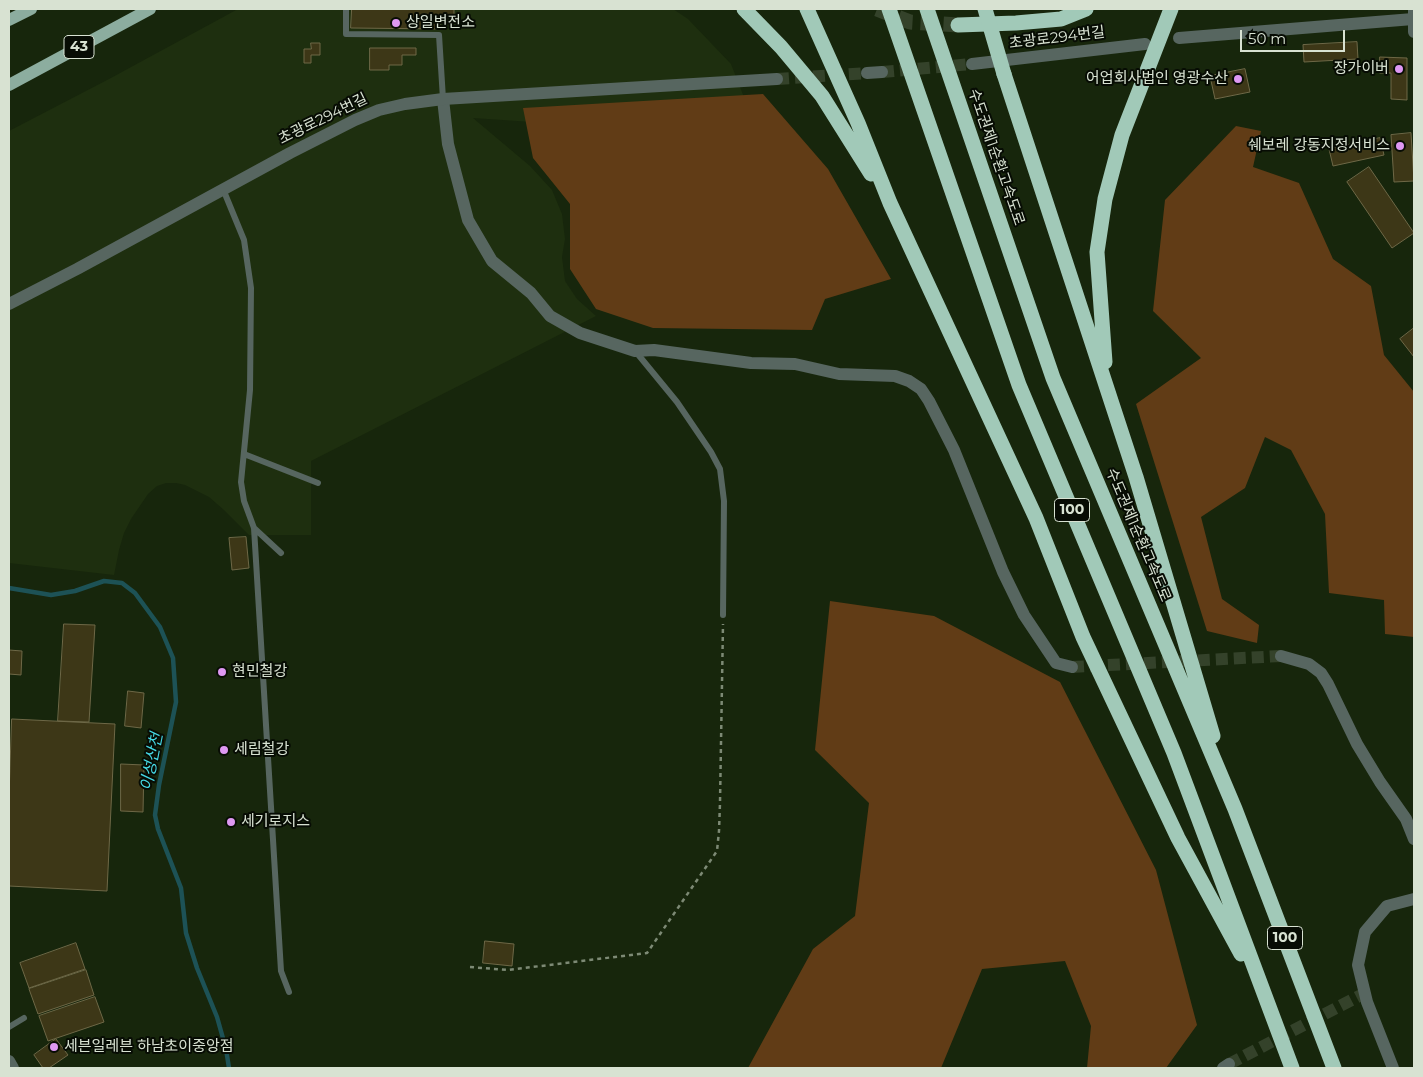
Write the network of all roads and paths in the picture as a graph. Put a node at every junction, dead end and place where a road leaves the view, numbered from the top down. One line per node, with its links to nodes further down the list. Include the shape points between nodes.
1 (31, 9): 12 (main road)
2 (150, 9): 21 (main road, 43)
3 (346, 9): 22 (lane, via 346,34 439,35)
4 (744, 9): 24 (highway, via 822,96)
5 (807, 9): 24 (highway)
6 (889, 9): 40 (highway, 100, via 1019,385 1174,753)
7 (927, 9): 35 (highway, 수도권제1순환고속도로 / 100, via 1053,378)
8 (986, 9): 27 (highway, bridge, via 1004,74)
9 (1086, 9): 13 (highway, via 1061,19)
10 (1171, 9): 27 (highway, via 1122,135 1104,199 1096,252)
11 (1414, 14): 14 (street); 15 (street)
12 (9, 20)
13 (958, 25)
14 (1414, 32)
15 (1179, 38)
16 (1146, 44): 17 (street, 초광로294번길)
17 (972, 64)
18 (882, 72): 19 (street)
19 (867, 73)
20 (777, 79): 22 (street, 초광로294번길)
21 (9, 85)
22 (444, 99): 23 (street, 초광로294번길, via 379,110); 26 (street, via 448,144 463,204 468,220 492,261 531,293 550,316 580,333)
23 (223, 189): 25 (street, 초광로294번길); 28 (lane, via 244,240 250,288 250,390)
24 (890, 203): 40 (highway, via 1036,518 1083,637 1178,838)
25 (9, 304)
26 (635, 351): 32 (lane, via 677,402 720,469 724,501); 34 (street, via 654,350 751,363 795,364 839,374 894,376 921,389 954,450 995,554 1024,615 1056,663)
27 (1107, 386): 35 (highway)
28 (244, 454): 29 (lane); 30 (lane, via 241,482)
29 (318, 483)
30 (254, 528): 31 (lane); 39 (lane, via 281,970)
31 (281, 553)
32 (723, 615): 38 (path, via 717,851 647,953 508,970)
33 (1281, 656): 36 (street, via 1309,664 1321,673 1357,744 1406,819)
34 (1072, 667)
35 (1235, 809): 46 (highway, 수도권제1순환고속도로 / 100)
36 (1414, 839)
37 (1414, 900): 47 (street, via 1386,906 1365,932 1358,965 1367,1002)
38 (470, 966)
39 (289, 992)
40 (1269, 1006): 45 (highway, 100)
41 (24, 1018): 42 (lane)
42 (9, 1027)
43 (9, 1061): 44 (street)
44 (13, 1068)
45 (1292, 1068)
46 (1334, 1068)
47 (1392, 1068)

